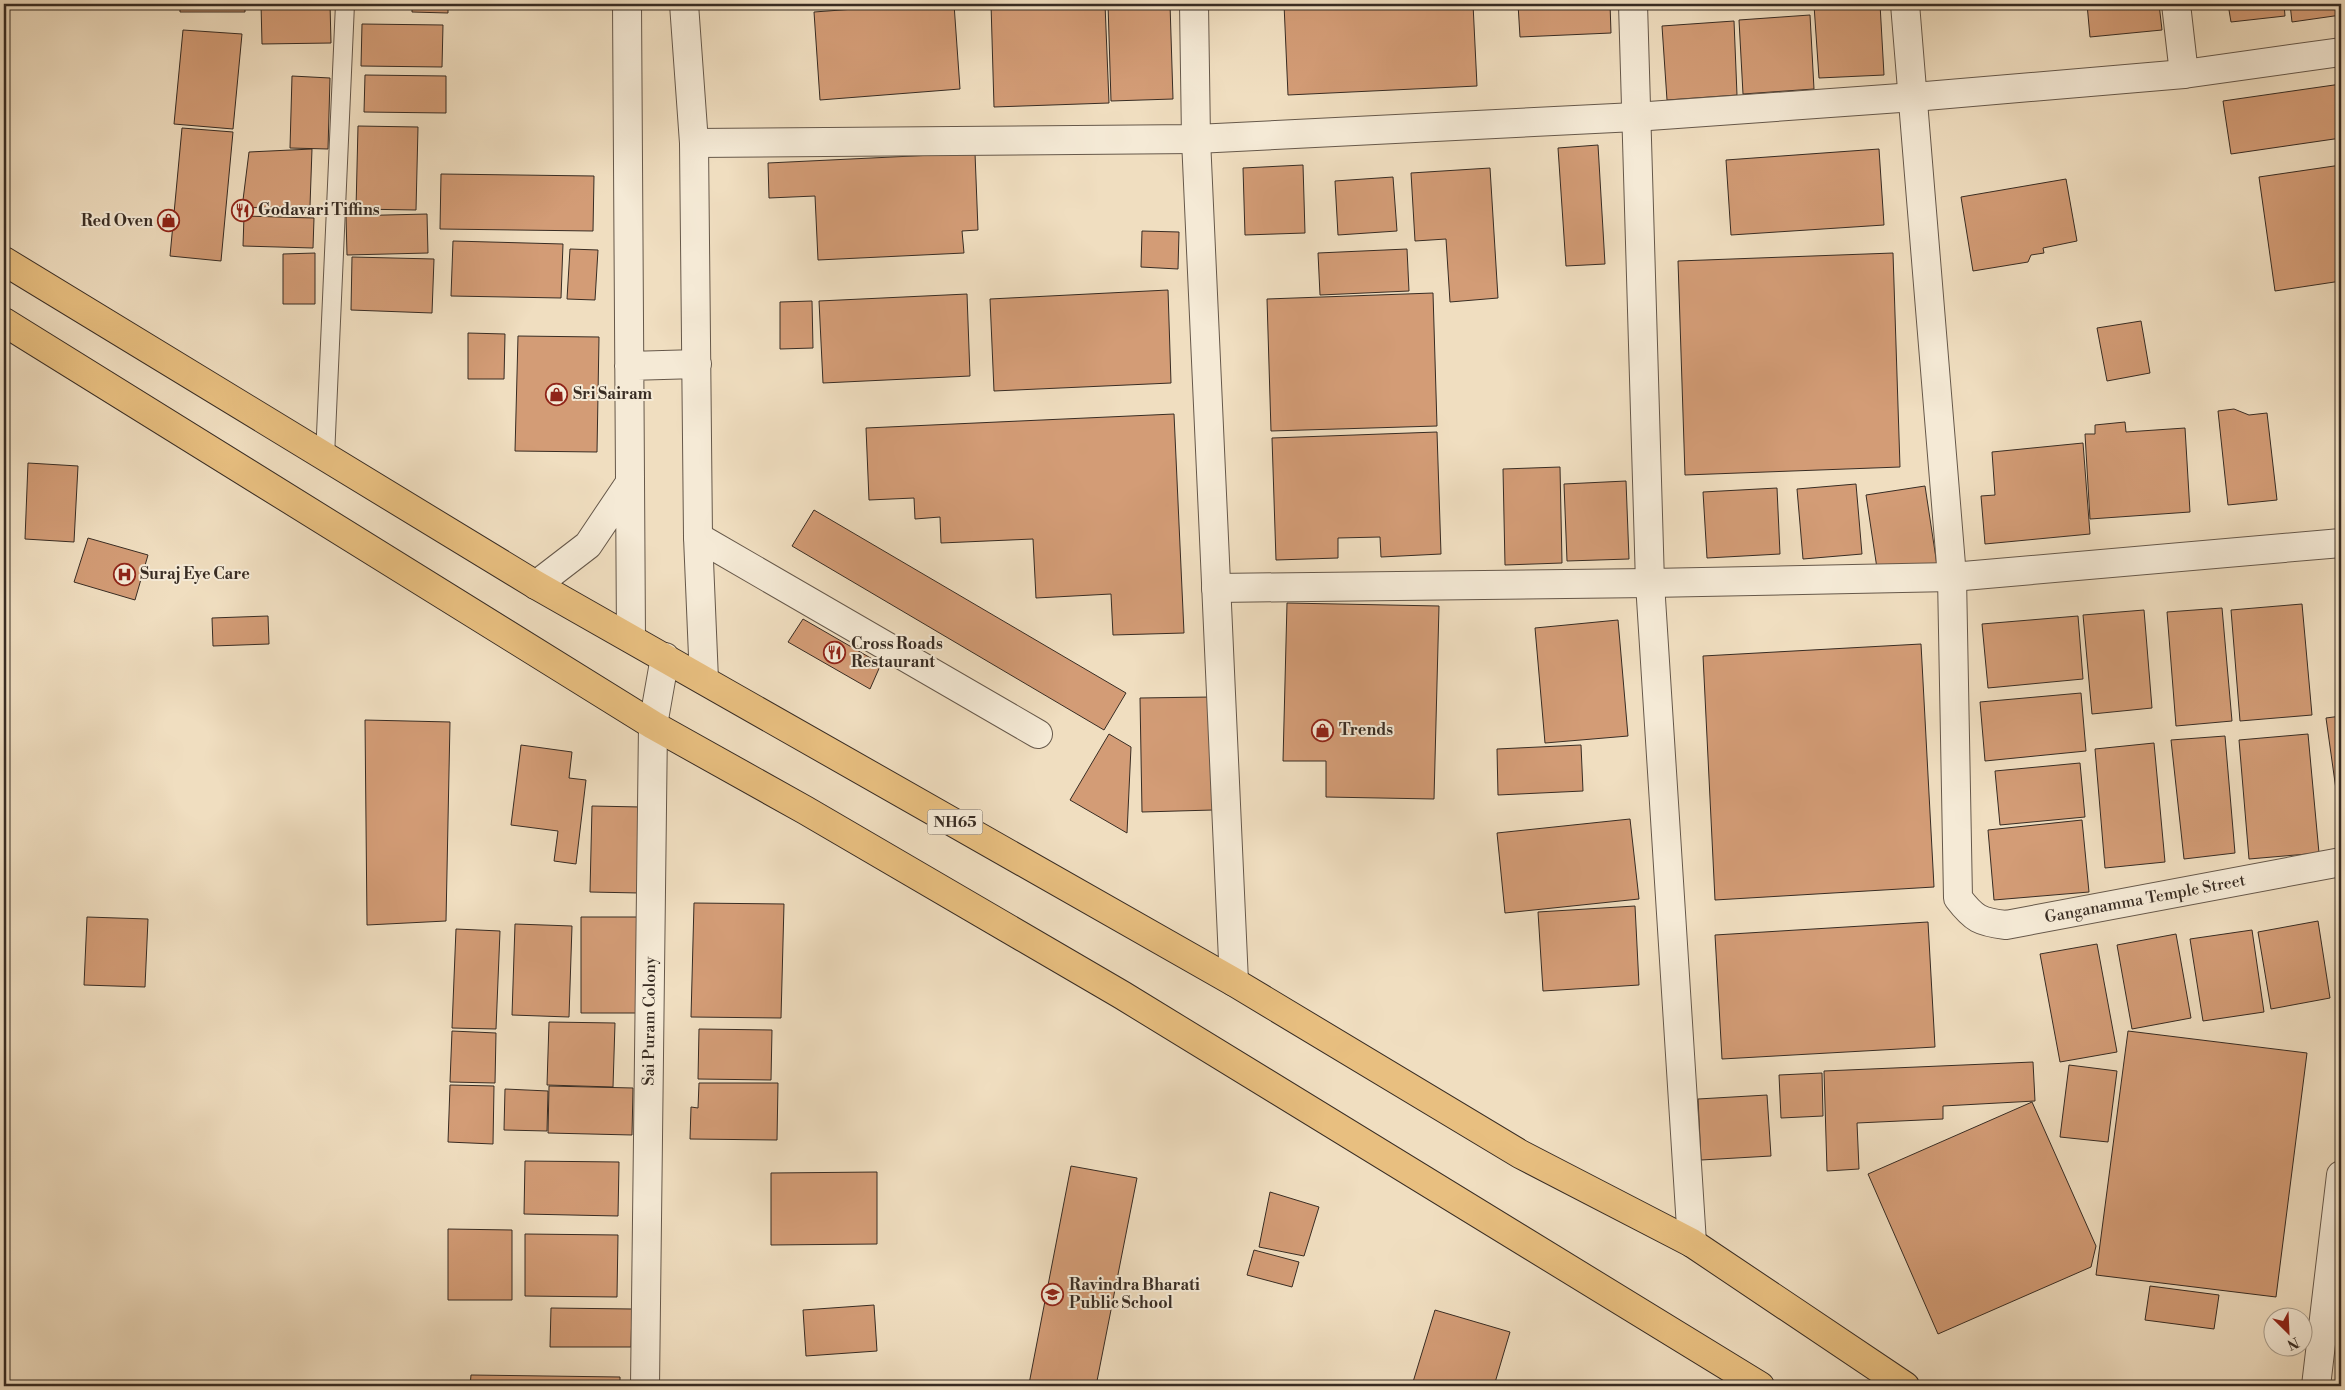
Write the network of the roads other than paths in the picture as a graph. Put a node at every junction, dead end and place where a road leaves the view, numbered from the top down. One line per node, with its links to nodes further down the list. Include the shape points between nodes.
1 (345, 4): 18 (lane)
2 (627, 4): 17 (street)
3 (684, 4): 13 (street)
4 (1194, 4): 12 (street)
5 (1633, 4): 11 (street)
6 (1904, 4): 10 (street)
7 (2176, 4): 9 (street)
8 (2341, 52): 9 (street)
9 (2184, 74): 10 (street)
10 (1914, 97): 11 (street); 22 (street)
11 (1636, 116): 12 (street); 23 (street)
12 (1196, 139): 13 (street); 25 (street)
13 (694, 143): 16 (street)
14 (4, 261): 18 (highway, NH65)
15 (4, 322): 29 (highway)
16 (696, 364): 17 (street); 20 (street)
17 (629, 366): 19 (street)
18 (325, 456): 24 (highway, NH65)
19 (629, 484): 24 (street, via 588,545); 26 (street)
20 (698, 537): 28 (street); 30 (street)
21 (2341, 543): 22 (street)
22 (1952, 577): 23 (street); 31 (street, Ganganamma Temple Street, via 1958,898 1970,913 1983,922 2006,925)
23 (1650, 583): 25 (street); 34 (street)
24 (536, 584): 26 (highway, NH65)
25 (1216, 588): 32 (street)
26 (631, 638): 27 (highway, NH65)
27 (665, 657): 28 (highway, NH65); 29 (street, Sai Puram Colony)
28 (704, 680): 32 (highway, NH65)
29 (653, 725): 35 (street, Sai Puram Colony); 36 (highway, via 1122,995)
30 (1038, 734)
31 (2341, 862)
32 (1234, 982): 34 (highway, NH65, via 1520,1154)
33 (2341, 1175): 38 (street)
34 (1692, 1243): 37 (highway, NH65)
35 (645, 1386)
36 (1760, 1386)
37 (1905, 1386)
38 (2316, 1386)

